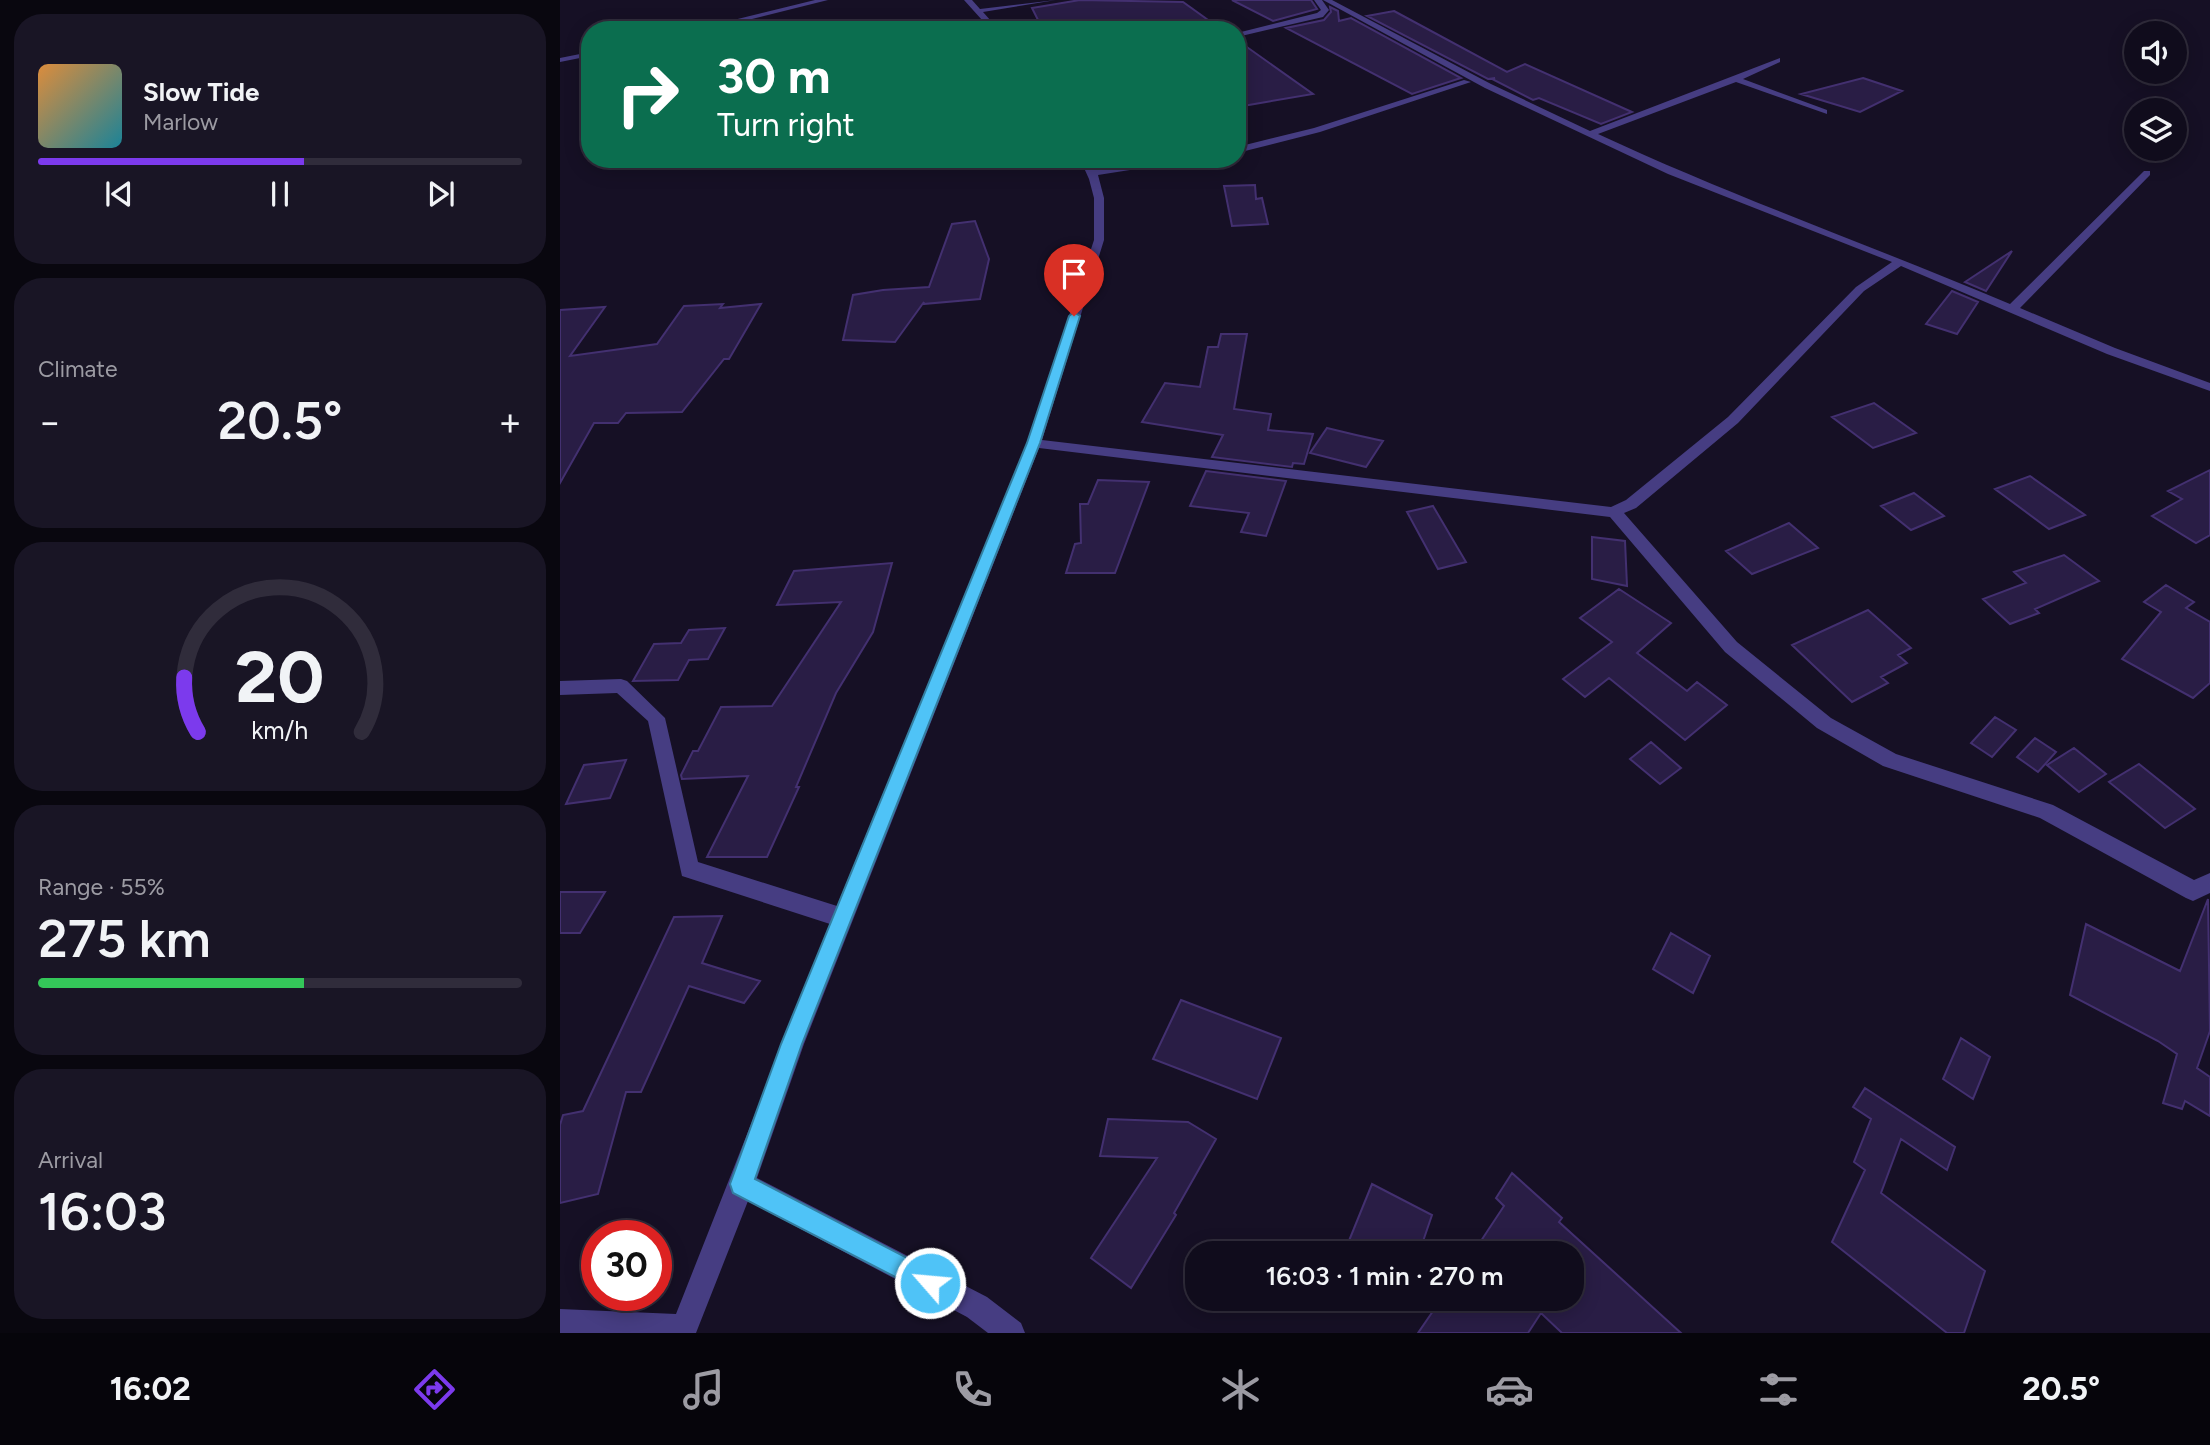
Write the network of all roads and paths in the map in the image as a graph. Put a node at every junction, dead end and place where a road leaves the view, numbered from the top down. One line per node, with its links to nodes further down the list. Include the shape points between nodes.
1 (824, 0): 7 (street)
2 (968, 0): 6 (street)
3 (1052, 0): 6 (street)
4 (1318, 0): 9 (street, via 1325,10 1320,15)
5 (1327, 0): 16 (street, via 1488,86)
6 (978, 11): 8 (street)
7 (735, 21)
8 (987, 21)
9 (1246, 33)
10 (581, 56): 11 (street)
11 (560, 60)
12 (1777, 60): 13 (street)
13 (1736, 79): 15 (street); 16 (street)
14 (1467, 82): 17 (street)
15 (1824, 112)
16 (1590, 134): 20 (street, via 1671,172)
17 (1246, 148)
18 (1090, 168): 23 (street, via 1099,188 1099,240)
19 (2147, 173): 21 (street)
20 (1899, 262): 21 (street); 24 (street, via 1860,289 1733,420)
21 (2012, 309): 22 (street)
22 (2210, 387)
23 (1034, 443): 24 (street); 27 (street)
24 (1614, 512): 26 (street, via 1731,647 1824,723 1890,760 2046,811 2193,891)
25 (560, 688): 27 (street, via 621,687 656,718 689,869)
26 (2210, 883)
27 (843, 918): 28 (street)
28 (742, 1184): 30 (street); 31 (street, via 976,1307)
29 (560, 1324): 30 (street)
30 (683, 1331)
31 (1011, 1333)

